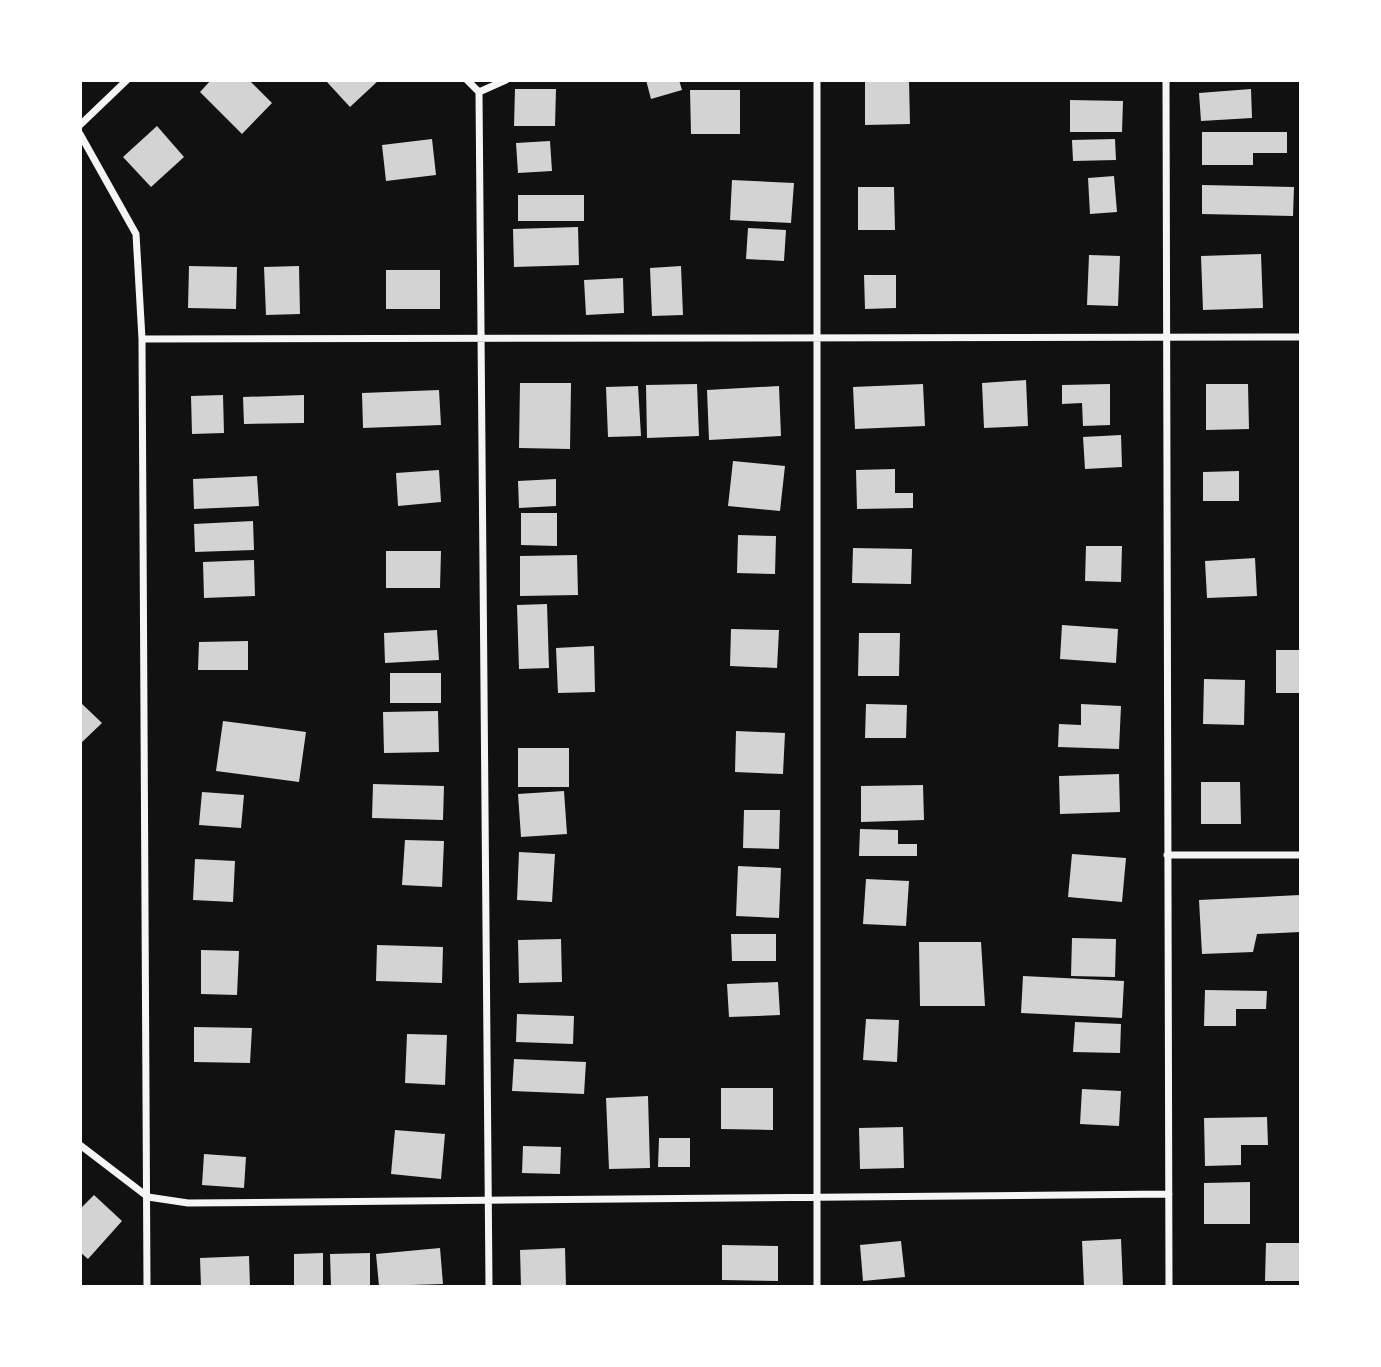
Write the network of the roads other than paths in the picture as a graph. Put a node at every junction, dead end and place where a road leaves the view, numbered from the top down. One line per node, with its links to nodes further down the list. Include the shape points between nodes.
1 (127, 80): 7 (street)
2 (467, 80): 6 (street)
3 (506, 80): 6 (street)
4 (817, 80): 10 (street)
5 (1166, 80): 11 (street)
6 (479, 92): 13 (street)
7 (80, 125)
8 (80, 134): 12 (street, via 136,234)
9 (1300, 337): 11 (street)
10 (818, 338): 11 (street); 13 (street); 20 (street)
11 (1167, 338): 14 (street)
12 (142, 339): 13 (street); 18 (street)
13 (481, 339): 19 (street)
14 (1167, 855): 15 (street); 17 (street)
15 (1300, 855)
16 (81, 1146): 18 (street)
17 (1169, 1194): 20 (street); 24 (street)
18 (148, 1197): 19 (street, via 188,1203); 21 (street)
19 (488, 1197): 20 (street); 22 (street)
20 (817, 1200): 23 (street)
21 (147, 1286)
22 (489, 1286)
23 (817, 1286)
24 (1169, 1286)

